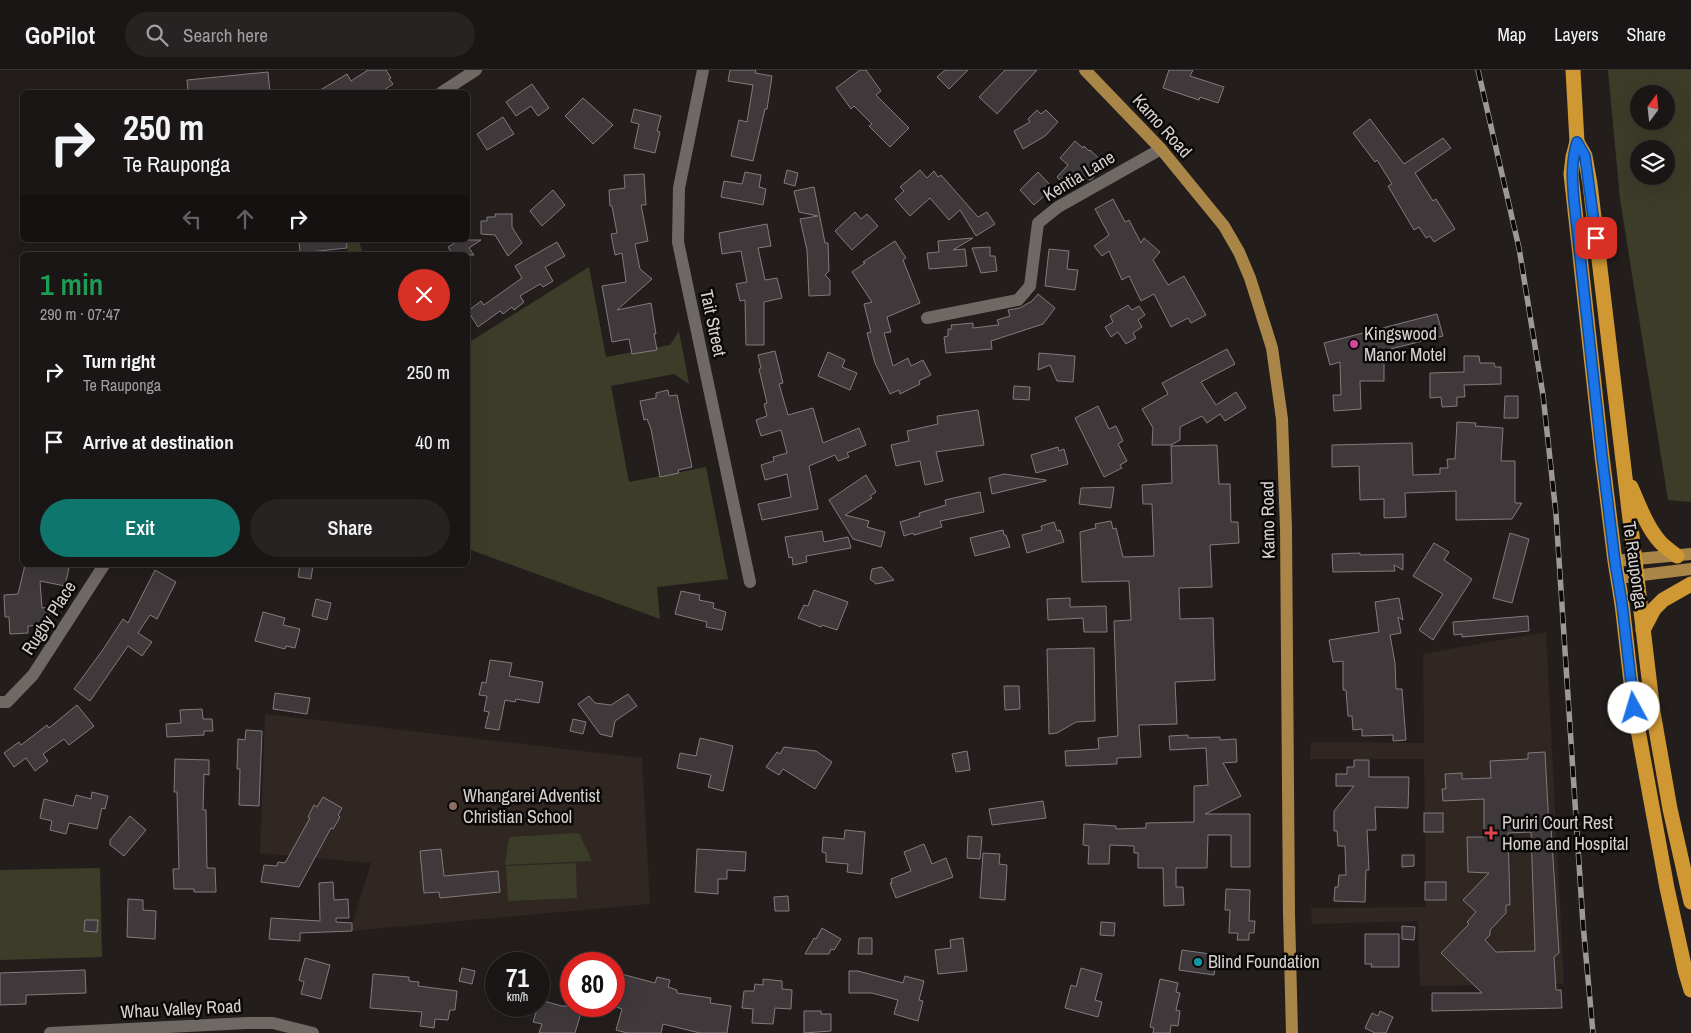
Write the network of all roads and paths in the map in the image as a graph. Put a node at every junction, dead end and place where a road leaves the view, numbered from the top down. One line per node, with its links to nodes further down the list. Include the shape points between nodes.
1 (476, 70): 5 (street)
2 (702, 70): 17 (street, Tait Street, via 679,188 678,242)
3 (1085, 70): 7 (main road, Kamo Road)
4 (1574, 70): 6 (highway, Te Rauponga)
5 (445, 90)
6 (1577, 142): 9 (highway, Te Rauponga, via 1585,156 1590,184); 12 (highway, Te Rauponga, via 1571,174)
7 (1161, 149): 8 (street, Kentia Lane, via 1058,207 1038,223 1030,286 1018,300); 25 (main road, Kamo Road, via 1224,226 1239,252 1267,329 1278,382 1286,528)
8 (927, 318)
9 (1624, 469): 10 (highway, via 1645,517 1661,543); 11 (highway, Te Rauponga)
10 (1684, 555): 11 (main road)
11 (1636, 560): 12 (main road); 15 (highway, Te Rauponga)
12 (1615, 562): 16 (highway, Te Rauponga)
13 (101, 567): 20 (street, Rugby Place, via 33,675 7,702)
14 (1691, 569): 15 (main road)
15 (1637, 576): 16 (main road); 19 (highway, Te Rauponga)
16 (1618, 578): 22 (highway, Te Rauponga, via 1634,708 1684,970)
17 (750, 582)
18 (1691, 584): 19 (highway, via 1663,600)
19 (1643, 630): 21 (highway, Te Rauponga, via 1653,712)
20 (0, 702)
21 (1691, 902)
22 (1691, 990)
23 (50, 1033): 24 (street, Whau Valley Road, via 273,1023)
24 (313, 1033)
25 (1292, 1033)

